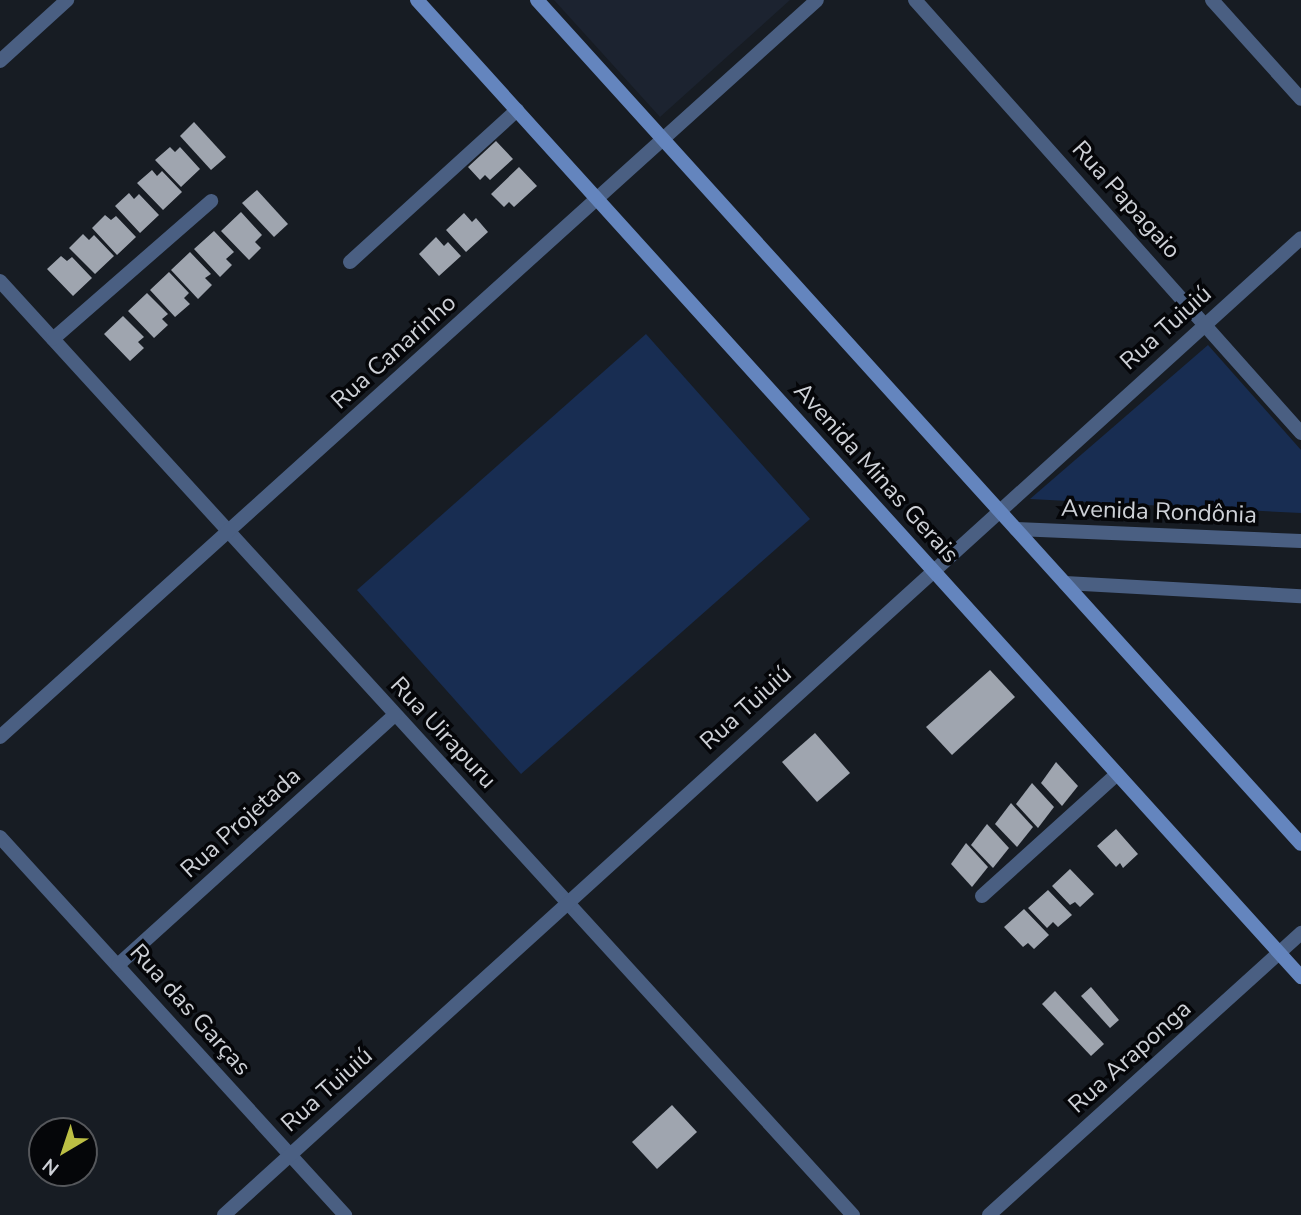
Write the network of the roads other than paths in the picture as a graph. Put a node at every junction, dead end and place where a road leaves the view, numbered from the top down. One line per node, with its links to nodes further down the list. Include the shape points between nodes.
1 (67, 0): 7 (street)
2 (417, 0): 9 (street, Avenida Minas Gerais)
3 (537, 0): 10 (street)
4 (817, 0): 10 (street, Rua Canarinho)
5 (915, 0): 16 (street, Rua Papagaio)
6 (1212, 0): 8 (street)
7 (0, 61)
8 (1301, 99)
9 (516, 110): 11 (street, Avenida Minas Gerais); 14 (street)
10 (663, 139): 11 (street, Rua Canarinho); 19 (street)
11 (597, 199): 21 (street, Rua Canarinho); 23 (street, Avenida Minas Gerais)
12 (211, 201): 17 (street)
13 (1301, 237): 16 (street, Rua Tuiuiú)
14 (350, 262)
15 (0, 281): 17 (street, Rua Uirapuru)
16 (1206, 323): 18 (street, Rua Papagaio); 19 (street, Rua Tuiuiú)
17 (53, 340): 21 (street, Rua Uirapuru)
18 (1301, 433)
19 (998, 509): 20 (street); 23 (street, Rua Tuiuiú)
20 (1016, 529): 22 (street, Avenida Rondônia); 24 (street)
21 (228, 532): 26 (street, Rua Uirapuru); 27 (street, Rua Canarinho)
22 (1301, 541)
23 (932, 569): 28 (street, Avenida Minas Gerais); 32 (street, Rua Tuiuiú)
24 (1065, 583): 25 (street); 30 (street)
25 (1301, 596)
26 (395, 715): 32 (street, Rua Uirapuru); 35 (street, Rua Projetada)
27 (0, 737)
28 (1117, 774): 31 (street); 34 (street, Avenida Minas Gerais)
29 (0, 837): 35 (street, Rua das Garças)
30 (1301, 844)
31 (982, 896)
32 (568, 901): 37 (street, Rua Tuiuiú); 40 (street, Rua Uirapuru)
33 (1301, 933): 34 (street, Rua Araponga)
34 (1279, 952): 36 (street, Avenida Minas Gerais); 41 (street, Rua Araponga)
35 (118, 965): 37 (street, Rua das Garças)
36 (1301, 976)
37 (290, 1155): 38 (street, Rua Tuiuiú); 39 (street, Rua das Garças)
38 (224, 1215)
39 (345, 1215)
40 (853, 1215)
41 (989, 1215)

